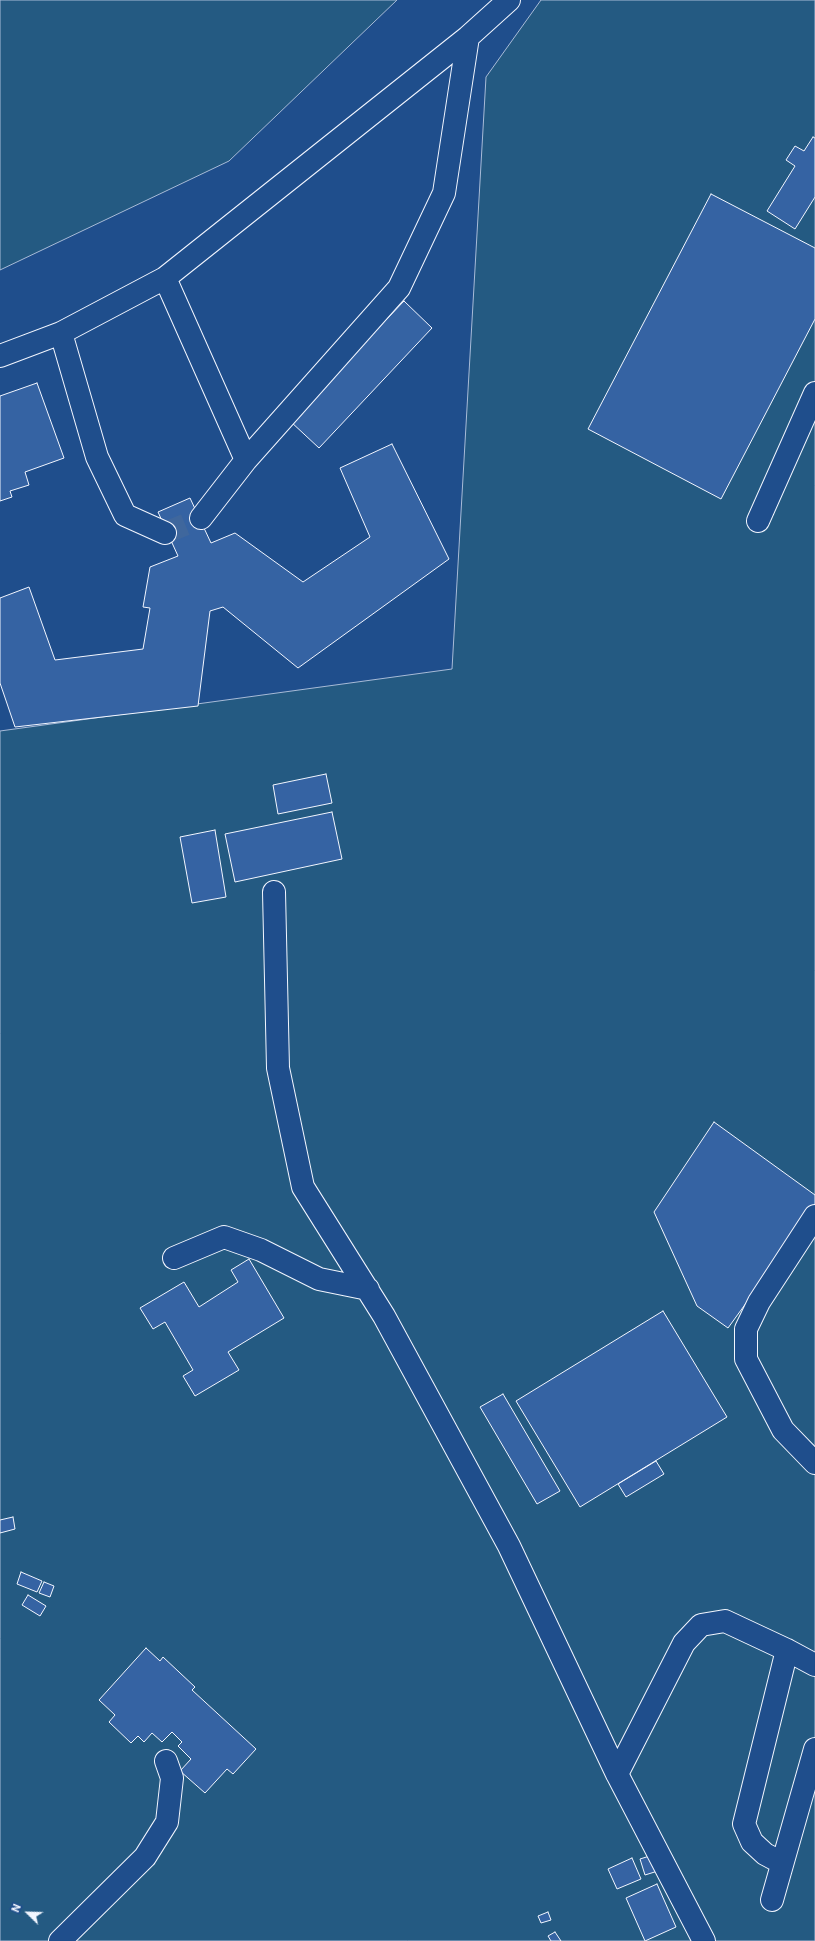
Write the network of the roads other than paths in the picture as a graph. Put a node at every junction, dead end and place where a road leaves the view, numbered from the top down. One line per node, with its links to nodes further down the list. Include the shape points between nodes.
1 (509, 0): 2 (street)
2 (468, 37): 3 (street); 7 (street, via 444,193 399,288)
3 (165, 278): 4 (street); 7 (street)
4 (61, 333): 5 (street); 10 (street, via 97,457 125,515)
5 (0, 356)
6 (815, 393): 9 (street)
7 (246, 460): 8 (street)
8 (201, 518)
9 (758, 521)
10 (165, 533)
11 (274, 892): 14 (street, via 278,1068 303,1187)
12 (815, 1216): 15 (street, via 759,1302 746,1329 746,1359 749,1366 783,1430)
13 (174, 1258): 14 (street, via 224,1237 261,1250 318,1279)
14 (368, 1289): 20 (street, via 509,1546)
15 (815, 1463)
16 (787, 1650): 17 (street); 20 (street, via 725,1621 701,1625 684,1642); 21 (street, via 744,1824 752,1842 764,1854)
17 (815, 1665)
18 (815, 1749): 21 (street)
19 (166, 1761): 23 (street, via 172,1778 167,1822 145,1857)
20 (617, 1774): 24 (street)
21 (782, 1863): 22 (street)
22 (772, 1900)
23 (60, 1941)
24 (704, 1941)

